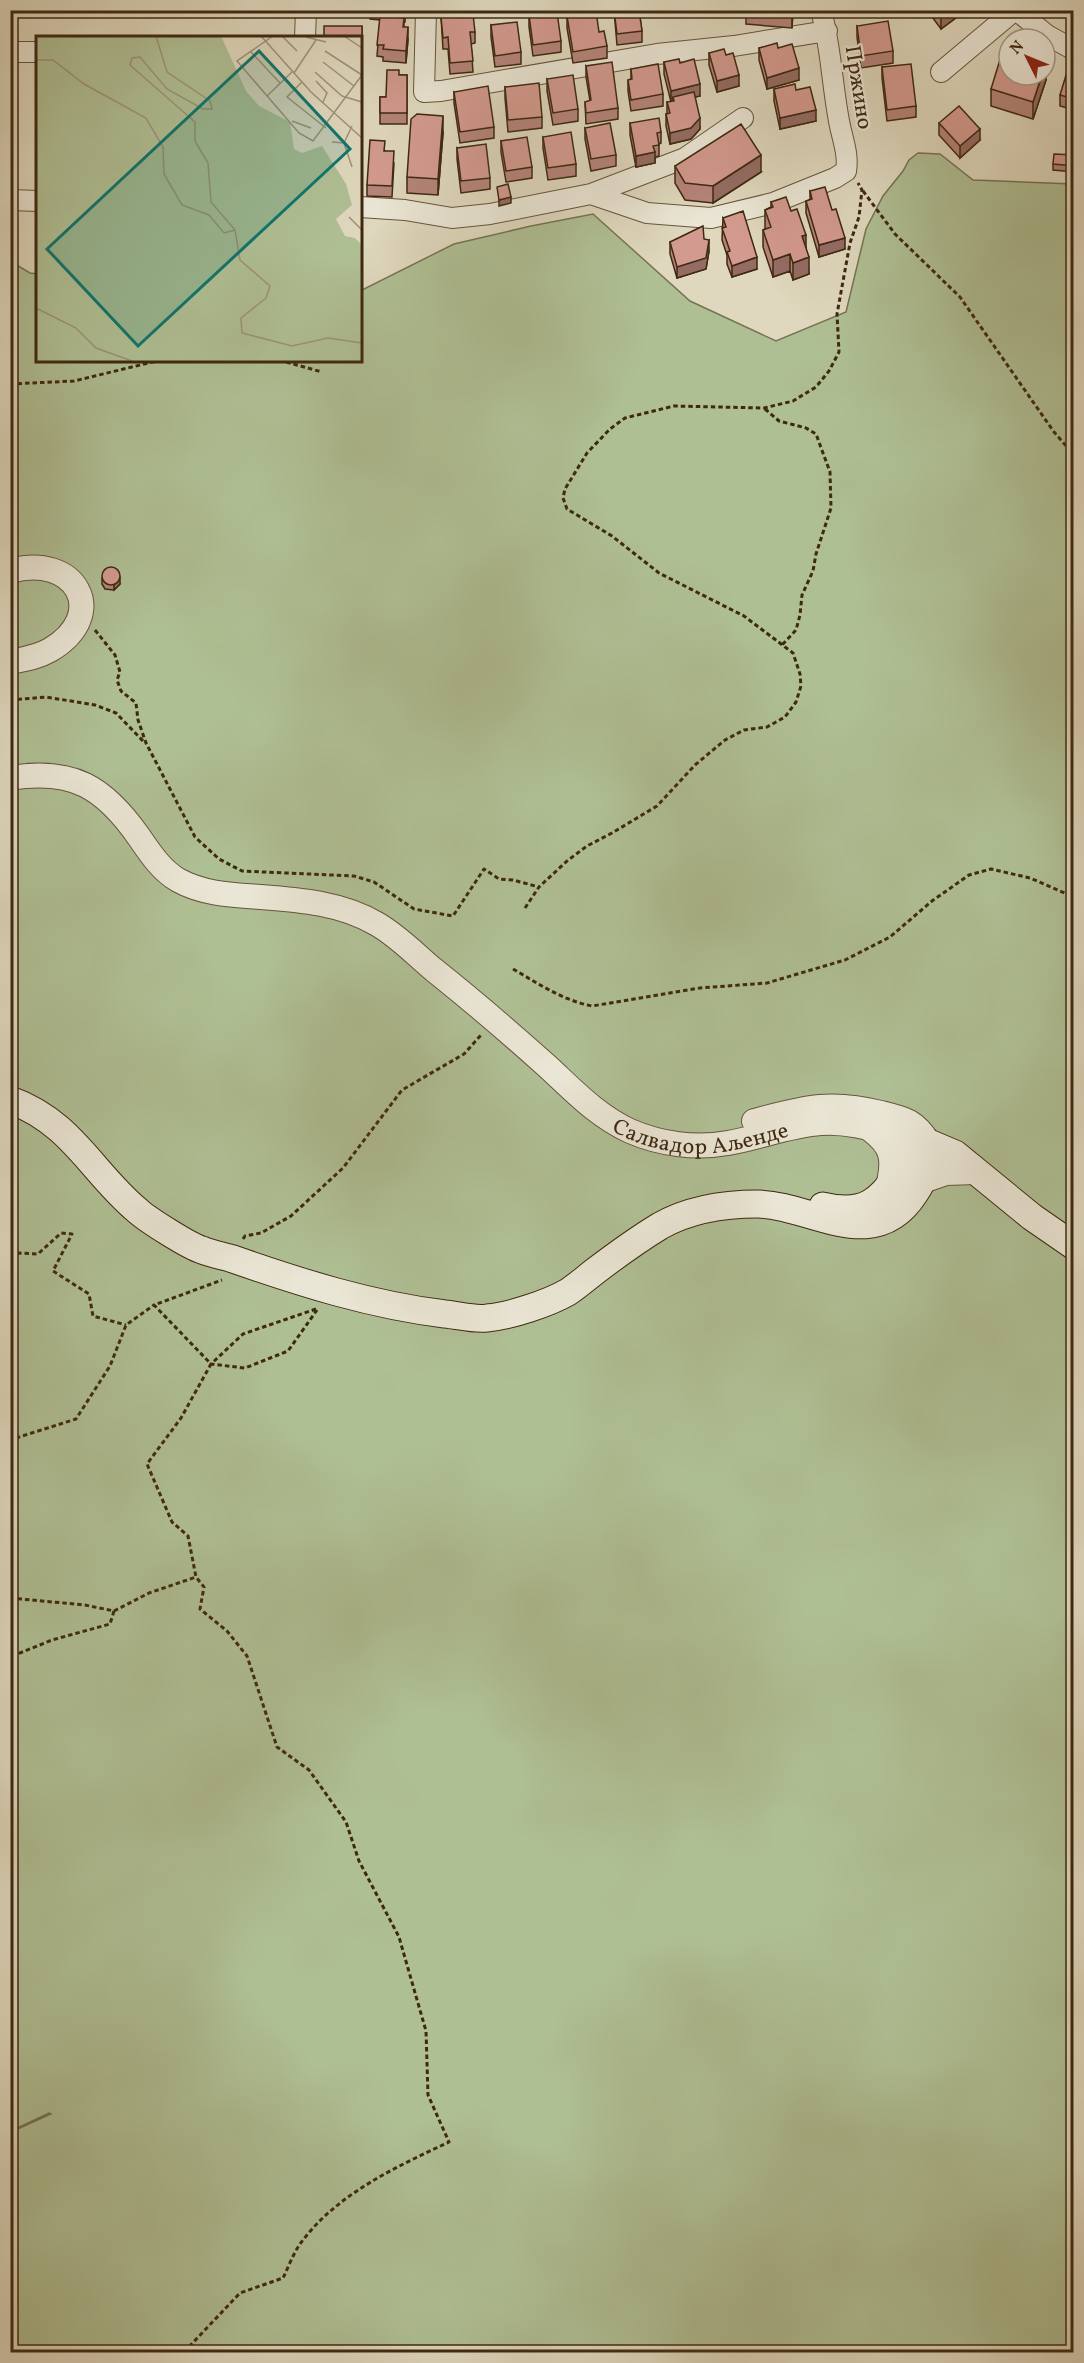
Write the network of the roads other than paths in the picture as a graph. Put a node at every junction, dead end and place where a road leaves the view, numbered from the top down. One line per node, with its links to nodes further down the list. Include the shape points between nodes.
1 (306, 10): 6 (street)
2 (426, 10): 5 (street, via 424,92)
3 (821, 10): 5 (street, Пржино)
4 (1016, 10): 7 (street); 10 (street)
5 (827, 31): 12 (street, Пржино, via 848,159 846,171 773,203 711,218 647,213)
6 (305, 36)
7 (1074, 50)
8 (10, 52): 9 (street)
9 (36, 52)
10 (941, 72)
11 (743, 118): 12 (street, via 685,158)
12 (591, 194): 15 (street, via 452,218)
13 (10, 200): 14 (street)
14 (36, 201)
15 (362, 207)
16 (10, 571): 17 (street, via 22,567 58,571 77,588 82,600 81,612 66,637 34,657)
17 (10, 662)
18 (10, 778): 19 (street, Салвадор Аљенде, via 48,775 90,785 126,818 163,869 197,888 323,904 363,916 397,938)
19 (549, 1068): 21 (street, Салвадор Аљенде, via 608,1119 672,1143 729,1143 820,1123); 22 (street, Салвадор Аљенде, via 608,1108 654,1128 712,1131 792,1110 840,1105 910,1121)
20 (10, 1100): 27 (main road, via 30,1107 63,1130 138,1212 200,1250 278,1276 404,1309 486,1319)
21 (871, 1130): 22 (street, Салвадор Аљенде); 25 (street, via 882,1138 891,1157)
22 (929, 1143): 23 (main road, via 955,1154); 24 (main road, via 930,1158); 25 (main road, via 916,1152)
23 (976, 1172): 24 (street, via 946,1173); 26 (main road)
24 (923, 1181): 27 (main road, via 895,1214 864,1226 759,1204 724,1205 696,1212 662,1225 568,1292)
25 (888, 1187): 27 (main road, via 875,1202 855,1207 832,1208 760,1193 688,1204 634,1232)
26 (1074, 1246)
27 (537, 1306)

